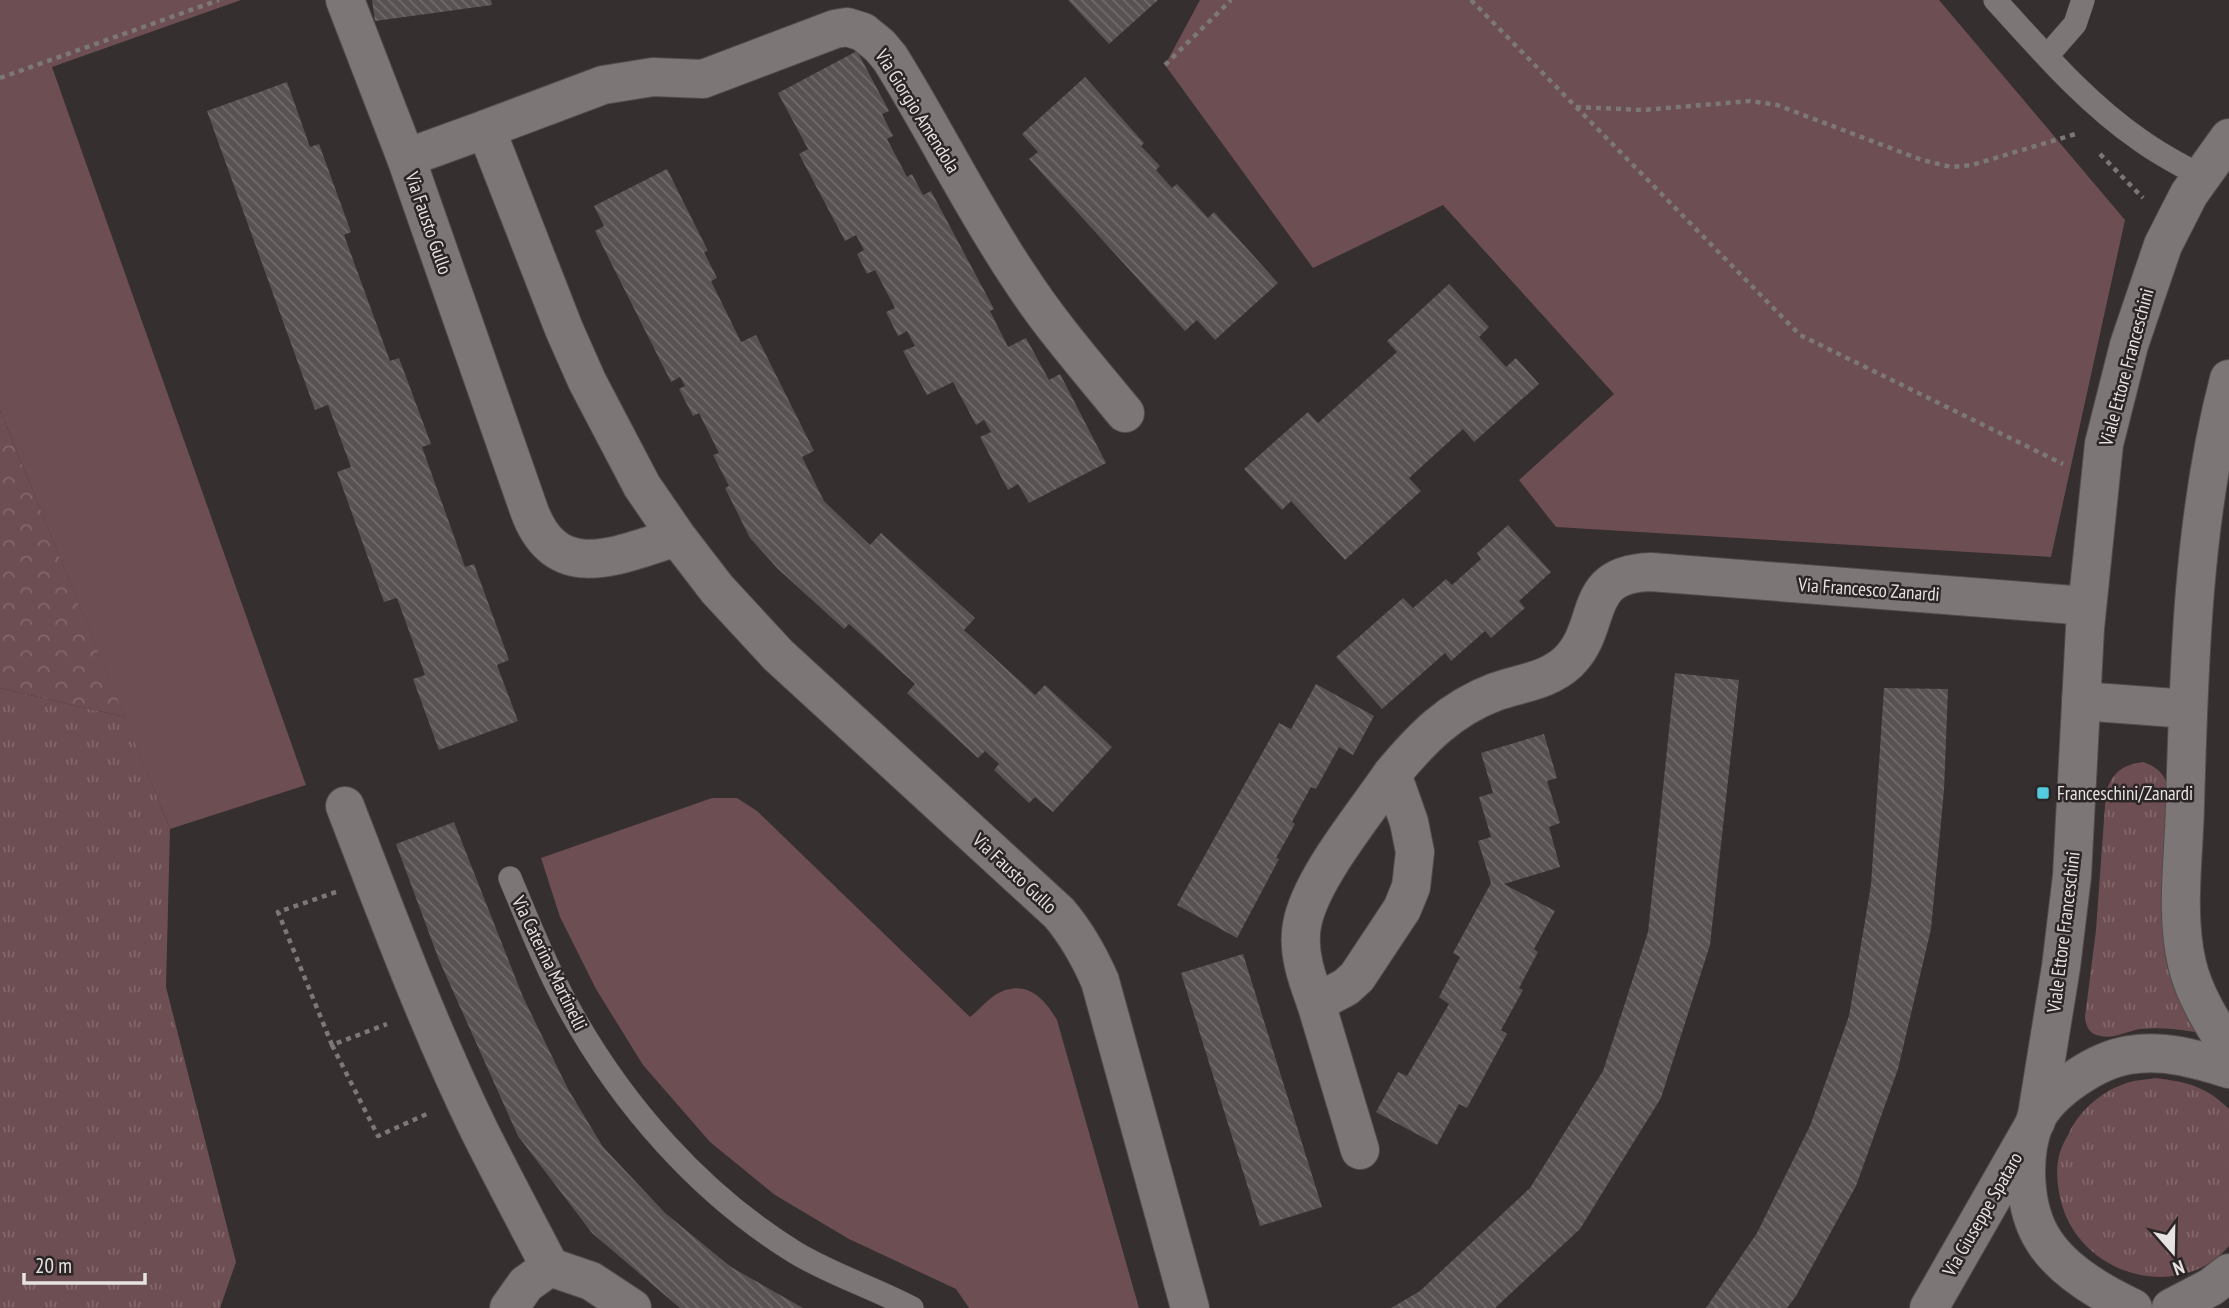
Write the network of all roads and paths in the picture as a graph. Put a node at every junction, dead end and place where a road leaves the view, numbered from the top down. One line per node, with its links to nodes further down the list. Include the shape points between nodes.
1 (219, 0): 9 (path)
2 (345, 0): 15 (street)
3 (1231, 0): 8 (path)
4 (1471, 0): 10 (path)
5 (1995, 0): 7 (lane)
6 (2083, 0): 7 (lane, via 2075,24)
7 (2047, 57): 16 (lane, via 2138,139)
8 (1165, 65)
9 (0, 78)
10 (1575, 107): 12 (path, via 1643,110 1763,103 1951,167); 20 (path, via 1800,335 2063,464)
11 (486, 129): 15 (street, Via Fausto Gullo); 19 (street, Via Giorgio Amendola, via 603,85 653,77 703,79 821,33 855,29 890,58 1021,281); 21 (street, Via Fausto Gullo, via 587,381 642,486)
12 (2080, 133)
13 (2229, 138): 16 (street, Viale Ettore Franceschini)
14 (2098, 152): 17 (path)
15 (406, 158): 21 (street, Via Fausto Gullo, via 542,538 558,552 579,559 613,555)
16 (2201, 176): 17 (street, Viale Ettore Franceschini)
17 (2171, 227): 20 (street, Viale Ettore Franceschini, via 2126,355)
18 (2229, 379): 24 (street, via 2207,478)
19 (1125, 413)
20 (2099, 477): 22 (street, Viale Ettore Franceschini)
21 (677, 537): 42 (street, Via Fausto Gullo, via 778,655 1073,929 1100,981)
22 (2087, 607): 23 (street, Viale Ettore Franceschini); 25 (street, Via Francesco Zanardi, via 1651,572 1624,576 1598,596 1576,652 1559,669 1455,711 1422,738)
23 (2081, 701): 24 (street); 35 (street, Viale Ettore Franceschini, via 2072,876)
24 (2188, 709): 32 (street, via 2183,943 2191,978)
25 (1392, 774): 29 (street, Via Francesco Zanardi, via 1322,875 1306,908 1302,946); 29 (street, via 1415,852 1411,887 1402,909 1357,977)
26 (345, 806): 27 (street)
27 (373, 878): 30 (street); 31 (path, via 278,912)
28 (510, 878): 41 (lane, Via Caterina Martinelli, via 566,1004 605,1068 656,1134 737,1211 787,1247)
29 (1316, 1003): 36 (street, Via Francesco Zanardi)
30 (426, 1010): 31 (path); 34 (street)
31 (332, 1045): 34 (path, via 378,1136)
32 (2229, 1049)
33 (2229, 1069): 35 (street, via 2156,1053 2116,1058 2063,1088)
34 (464, 1096): 37 (street)
35 (2036, 1121): 43 (street, Via Giuseppe Spataro); 44 (street, Viale Ettore Franceschini, via 2027,1179 2033,1220 2043,1241 2091,1284)
36 (1360, 1150)
37 (550, 1267): 39 (street, via 526,1284); 40 (street, via 591,1281)
38 (2229, 1273): 45 (street)
39 (509, 1308)
40 (632, 1308)
41 (912, 1308)
42 (1190, 1308)
43 (1929, 1308)
44 (2133, 1308)
45 (2171, 1308)

